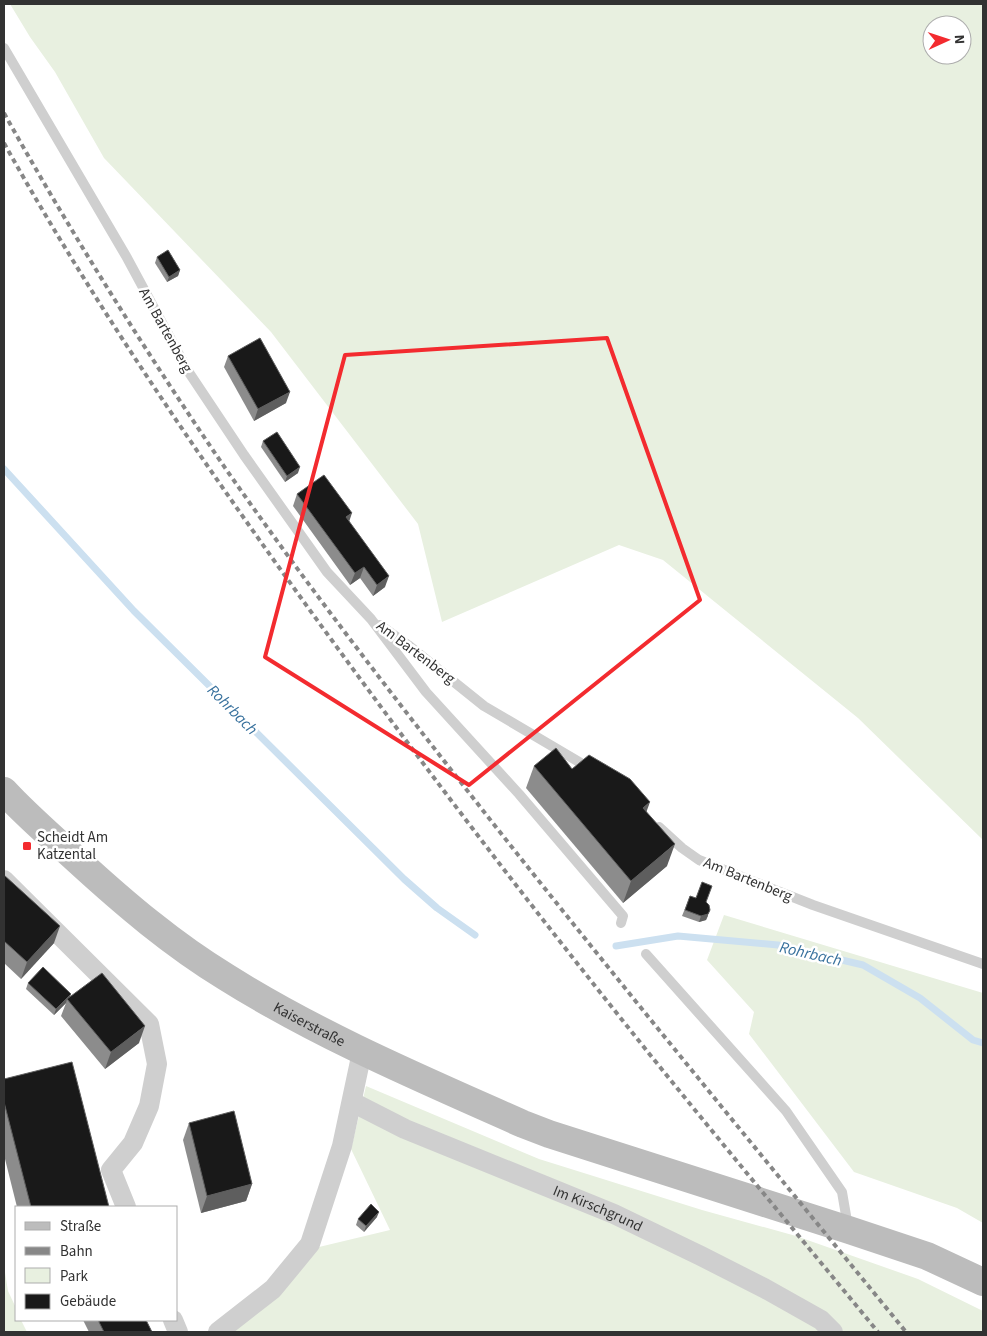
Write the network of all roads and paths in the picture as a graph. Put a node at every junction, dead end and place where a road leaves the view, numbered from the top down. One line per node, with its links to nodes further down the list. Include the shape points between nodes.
1 (4, 48): 2 (lane, Am Bartenberg, via 126,256 188,372 327,572)
2 (371, 619): 3 (lane, Am Bartenberg, via 484,706); 7 (lane, Am Bartenberg, via 426,692 520,794 623,916)
3 (598, 775)
4 (4, 792): 10 (main road, Kaiserstraße, via 158,931 226,977)
5 (652, 819): 9 (lane, Am Bartenberg, via 699,860 830,911)
6 (4, 880): 12 (street, via 149,1024 157,1064 149,1106 132,1143 111,1170)
7 (621, 923)
8 (646, 954): 13 (lane, via 786,1111 842,1192)
9 (983, 964)
10 (362, 1052): 11 (street, Kaiserstraße); 13 (main road, via 549,1134)
11 (352, 1102): 15 (street, Kaiserstraße, via 342,1146 310,1244 273,1289); 16 (street, Im Kirschgrund, via 405,1129 614,1214 764,1288 821,1320)
12 (126, 1206)
13 (849, 1230): 14 (main road, via 927,1256)
14 (983, 1282)
15 (218, 1332)
16 (833, 1332)

